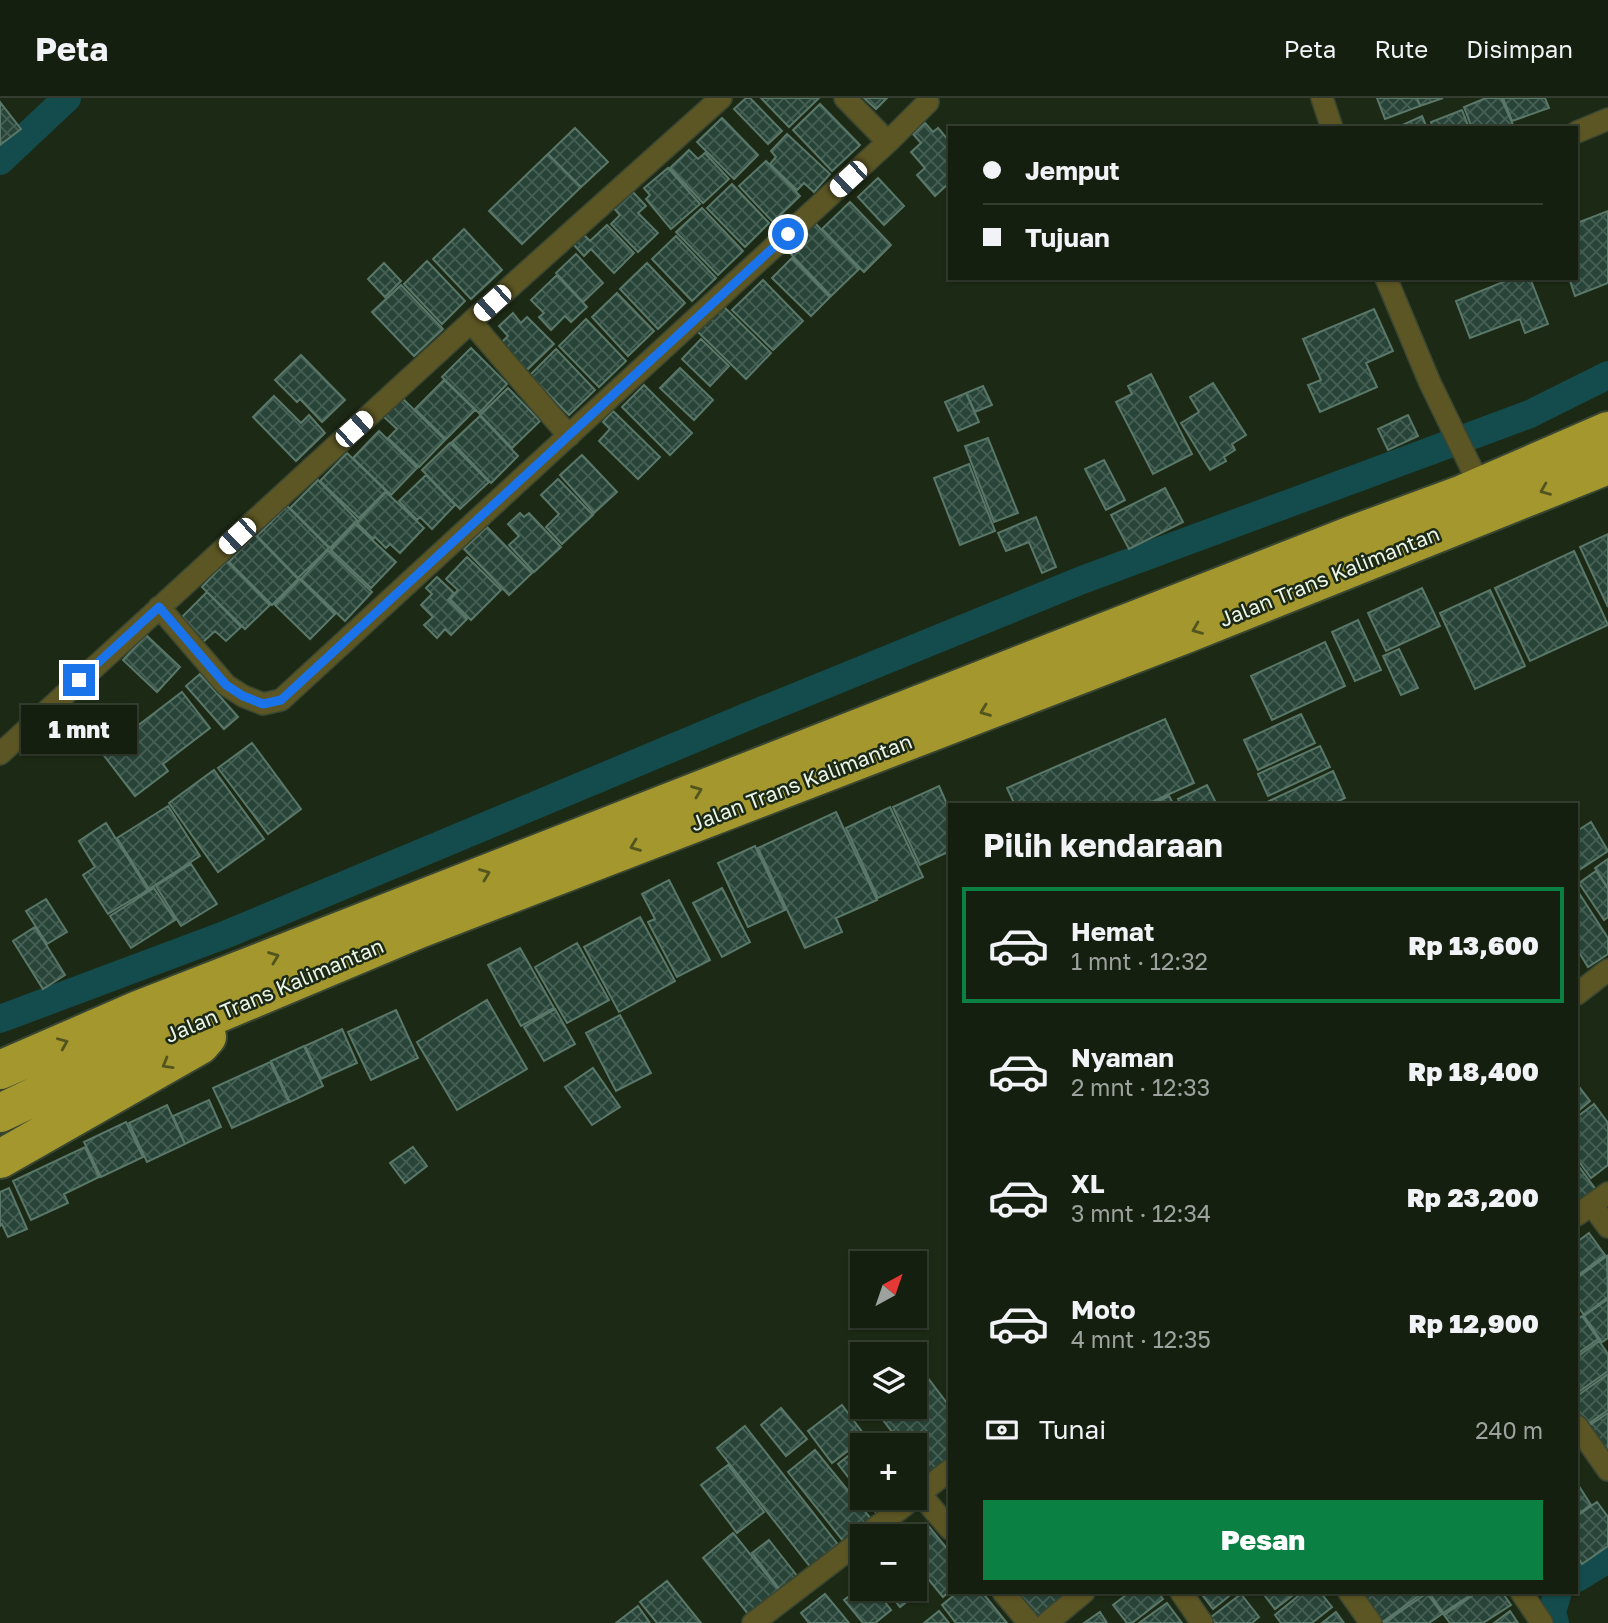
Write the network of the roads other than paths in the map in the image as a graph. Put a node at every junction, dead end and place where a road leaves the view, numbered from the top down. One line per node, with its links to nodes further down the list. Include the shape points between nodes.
1 (721, 98): 10 (street)
2 (845, 98): 8 (street)
3 (1322, 98): 6 (street)
4 (928, 102): 8 (street)
5 (1608, 119): 7 (street)
6 (1331, 126)
7 (1578, 132)
8 (888, 142): 12 (street)
9 (1386, 280): 14 (street)
10 (471, 322): 12 (street); 15 (street)
11 (1608, 431): 14 (highway, Jalan Trans Kalimantan)
12 (569, 436): 15 (street, via 281,700 263,704 226,685)
13 (1608, 465): 19 (highway, Jalan Trans Kalimantan, one-way to 19, via 1186,634 419,929)
14 (1477, 481): 20 (highway, Jalan Trans Kalimantan, one-way to 14, via 151,1005 1463,494)
15 (159, 607): 16 (street)
16 (0, 754)
17 (1608, 970): 18 (street)
18 (1578, 993)
19 (237, 1005): 21 (highway, Jalan Trans Kalimantan); 22 (highway, one-way to 22, via 200,1045)
20 (0, 1070)
21 (0, 1113)
22 (0, 1158)
23 (1592, 1204): 24 (street)
24 (1608, 1227)
25 (1578, 1427): 26 (street)
26 (1608, 1470)
27 (948, 1472): 28 (street)
28 (927, 1488)
29 (927, 1502): 32 (street)
30 (900, 1510): 31 (street)
31 (882, 1524)
32 (948, 1528)
33 (850, 1549): 39 (street)
34 (1005, 1594): 40 (street)
35 (1082, 1594): 41 (street)
36 (1182, 1594): 42 (street)
37 (1350, 1594): 43 (street)
38 (1522, 1594): 44 (street)
39 (753, 1623)
40 (1029, 1623)
41 (1047, 1623)
42 (1202, 1623)
43 (1371, 1623)
44 (1542, 1623)

